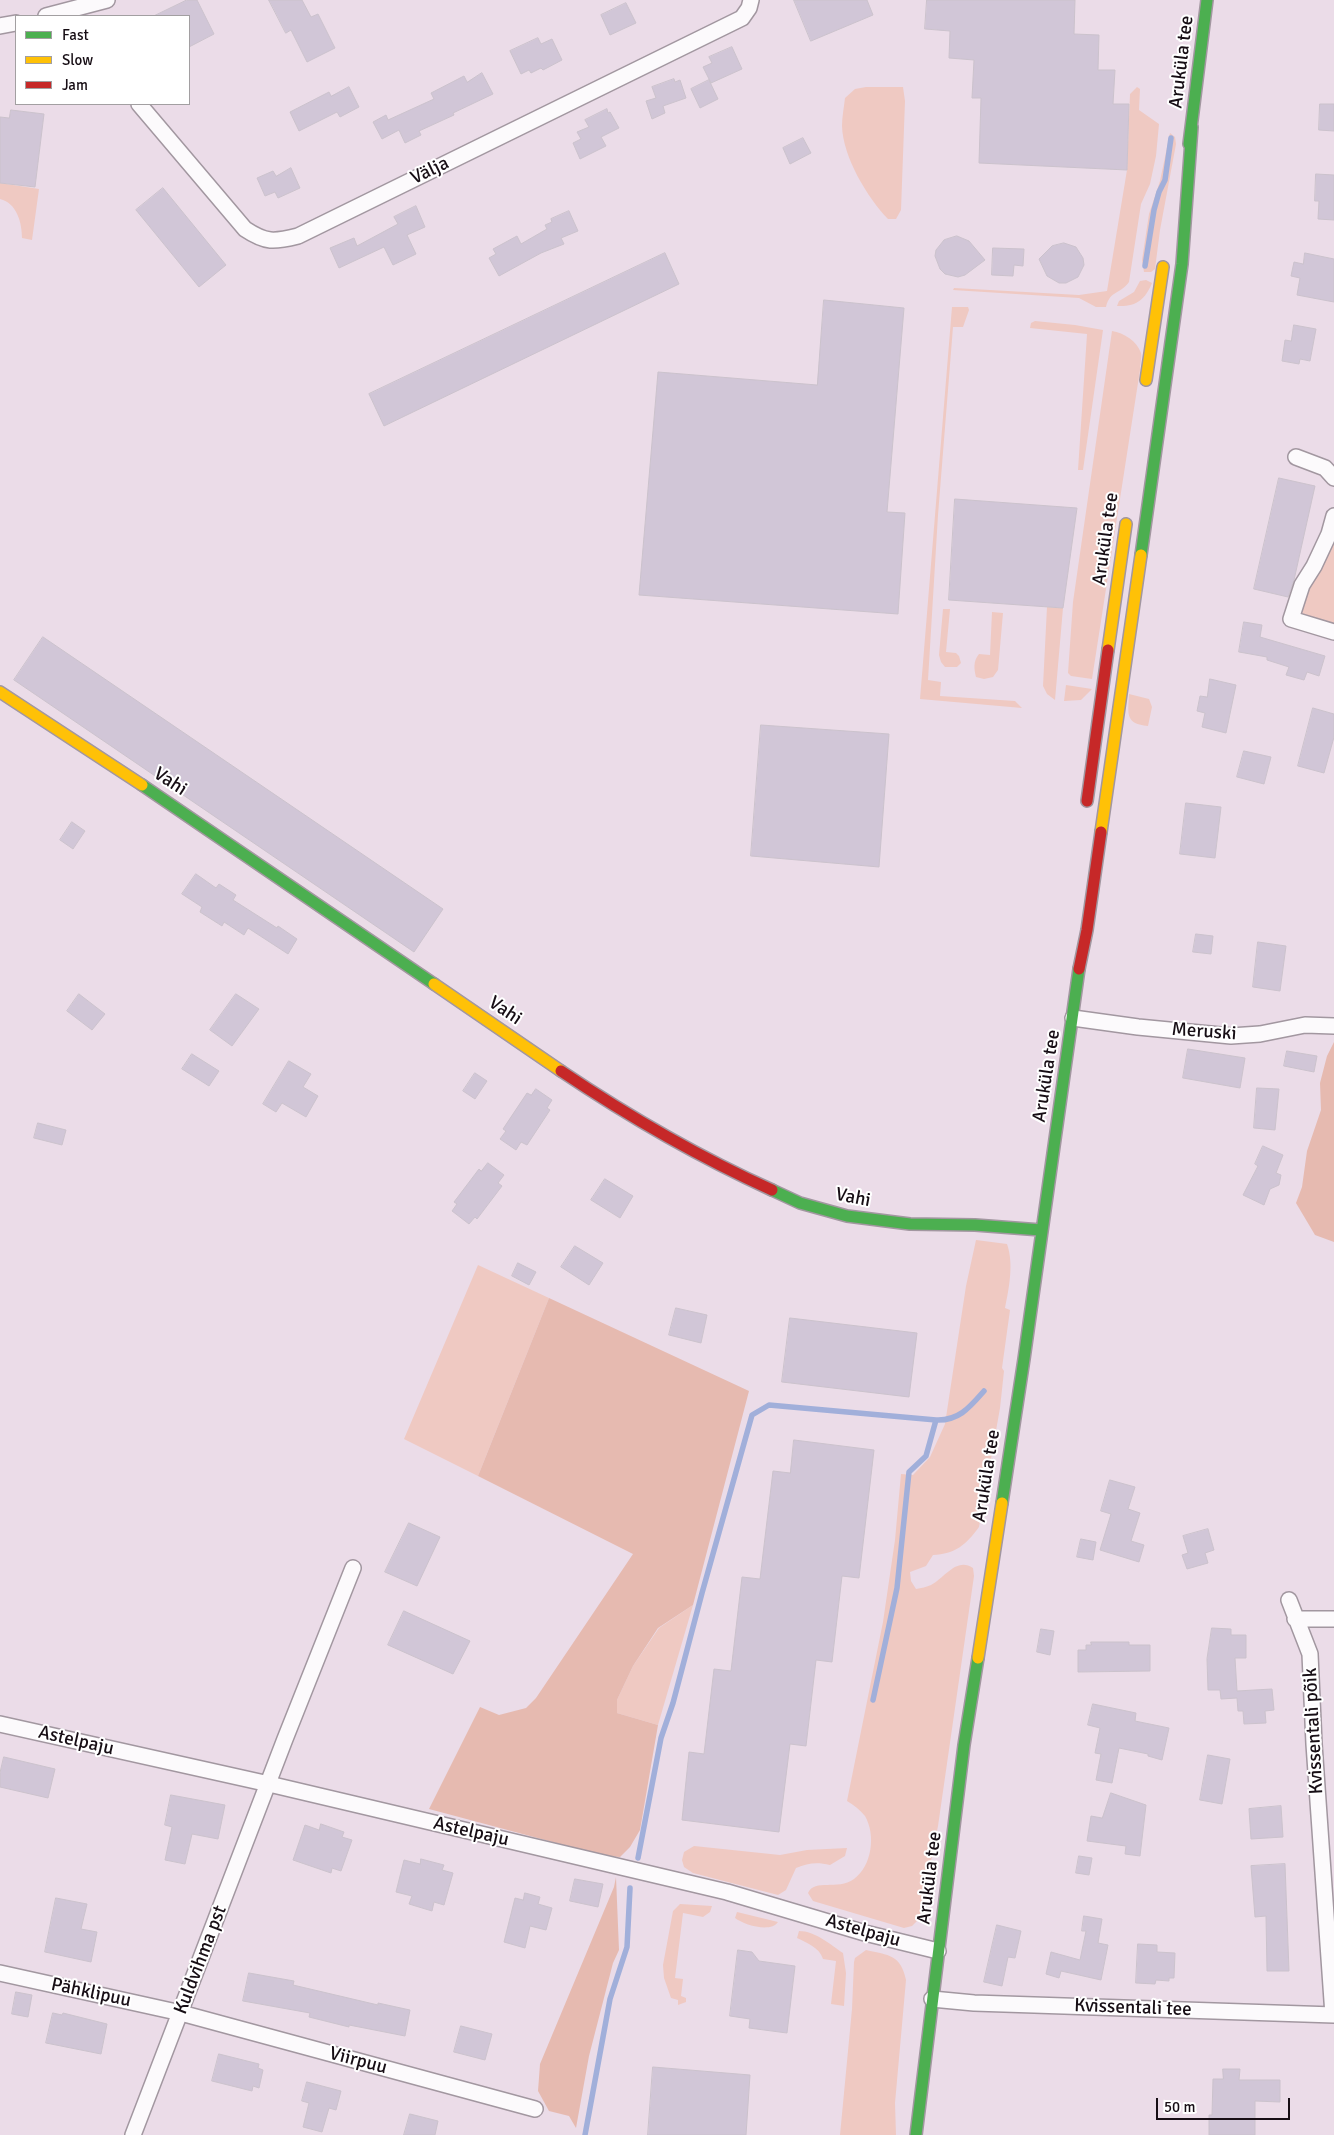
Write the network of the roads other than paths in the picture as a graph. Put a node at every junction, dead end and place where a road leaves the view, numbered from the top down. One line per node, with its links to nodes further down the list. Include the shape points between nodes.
1 (53, 0): 5 (street)
2 (107, 0): 5 (street)
3 (751, 0): 8 (street, Välja, via 742,18 298,236 276,241 260,239 245,229)
4 (1207, 0): 9 (main road, Aruküla tee)
5 (65, 14)
6 (15, 23): 7 (street)
7 (0, 26)
8 (140, 105)
9 (1192, 127): 10 (main road, Aruküla tee); 21 (main road, Aruküla tee, via 1182,264 1087,930)
10 (1174, 213)
11 (1167, 251): 12 (main road)
12 (1145, 390)
13 (1296, 456): 14 (street, via 1325,468)
14 (1334, 478)
15 (1127, 513): 19 (main road, Aruküla tee)
16 (1334, 516): 17 (street, via 1329,534 1302,585 1291,619)
17 (1334, 632)
18 (0, 692): 24 (main road, Vahi, via 184,813 607,1102 739,1175 800,1203 847,1216 910,1224)
19 (1085, 816)
20 (1080, 901): 21 (main road, Aruküla tee)
21 (1080, 960): 22 (main road, Aruküla tee)
22 (1073, 1018): 23 (street, Meruski, via 1231,1036 1305,1025); 24 (main road, Aruküla tee)
23 (1334, 1026)
24 (1041, 1230): 31 (main road, Aruküla tee, via 964,1745)
25 (353, 1568): 30 (street, Kuldvihma pst)
26 (1289, 1600): 27 (street, Kvissentali põik)
27 (1295, 1619): 28 (street); 35 (street, Kvissentali põik, via 1310,1654)
28 (1334, 1619)
29 (0, 1724): 30 (street, Astelpaju)
30 (269, 1784): 31 (street, Astelpaju, via 727,1892); 34 (street, Kuldvihma pst)
31 (938, 1951): 33 (main road, Aruküla tee)
32 (0, 1973): 34 (street, Pähklipuu)
33 (932, 1999): 35 (street, Kvissentali tee); 38 (main road, Aruküla tee)
34 (181, 2013): 36 (street, Viirpuu); 37 (street, Kuldvihma pst)
35 (1333, 2015)
36 (535, 2109)
37 (133, 2135)
38 (916, 2135)

